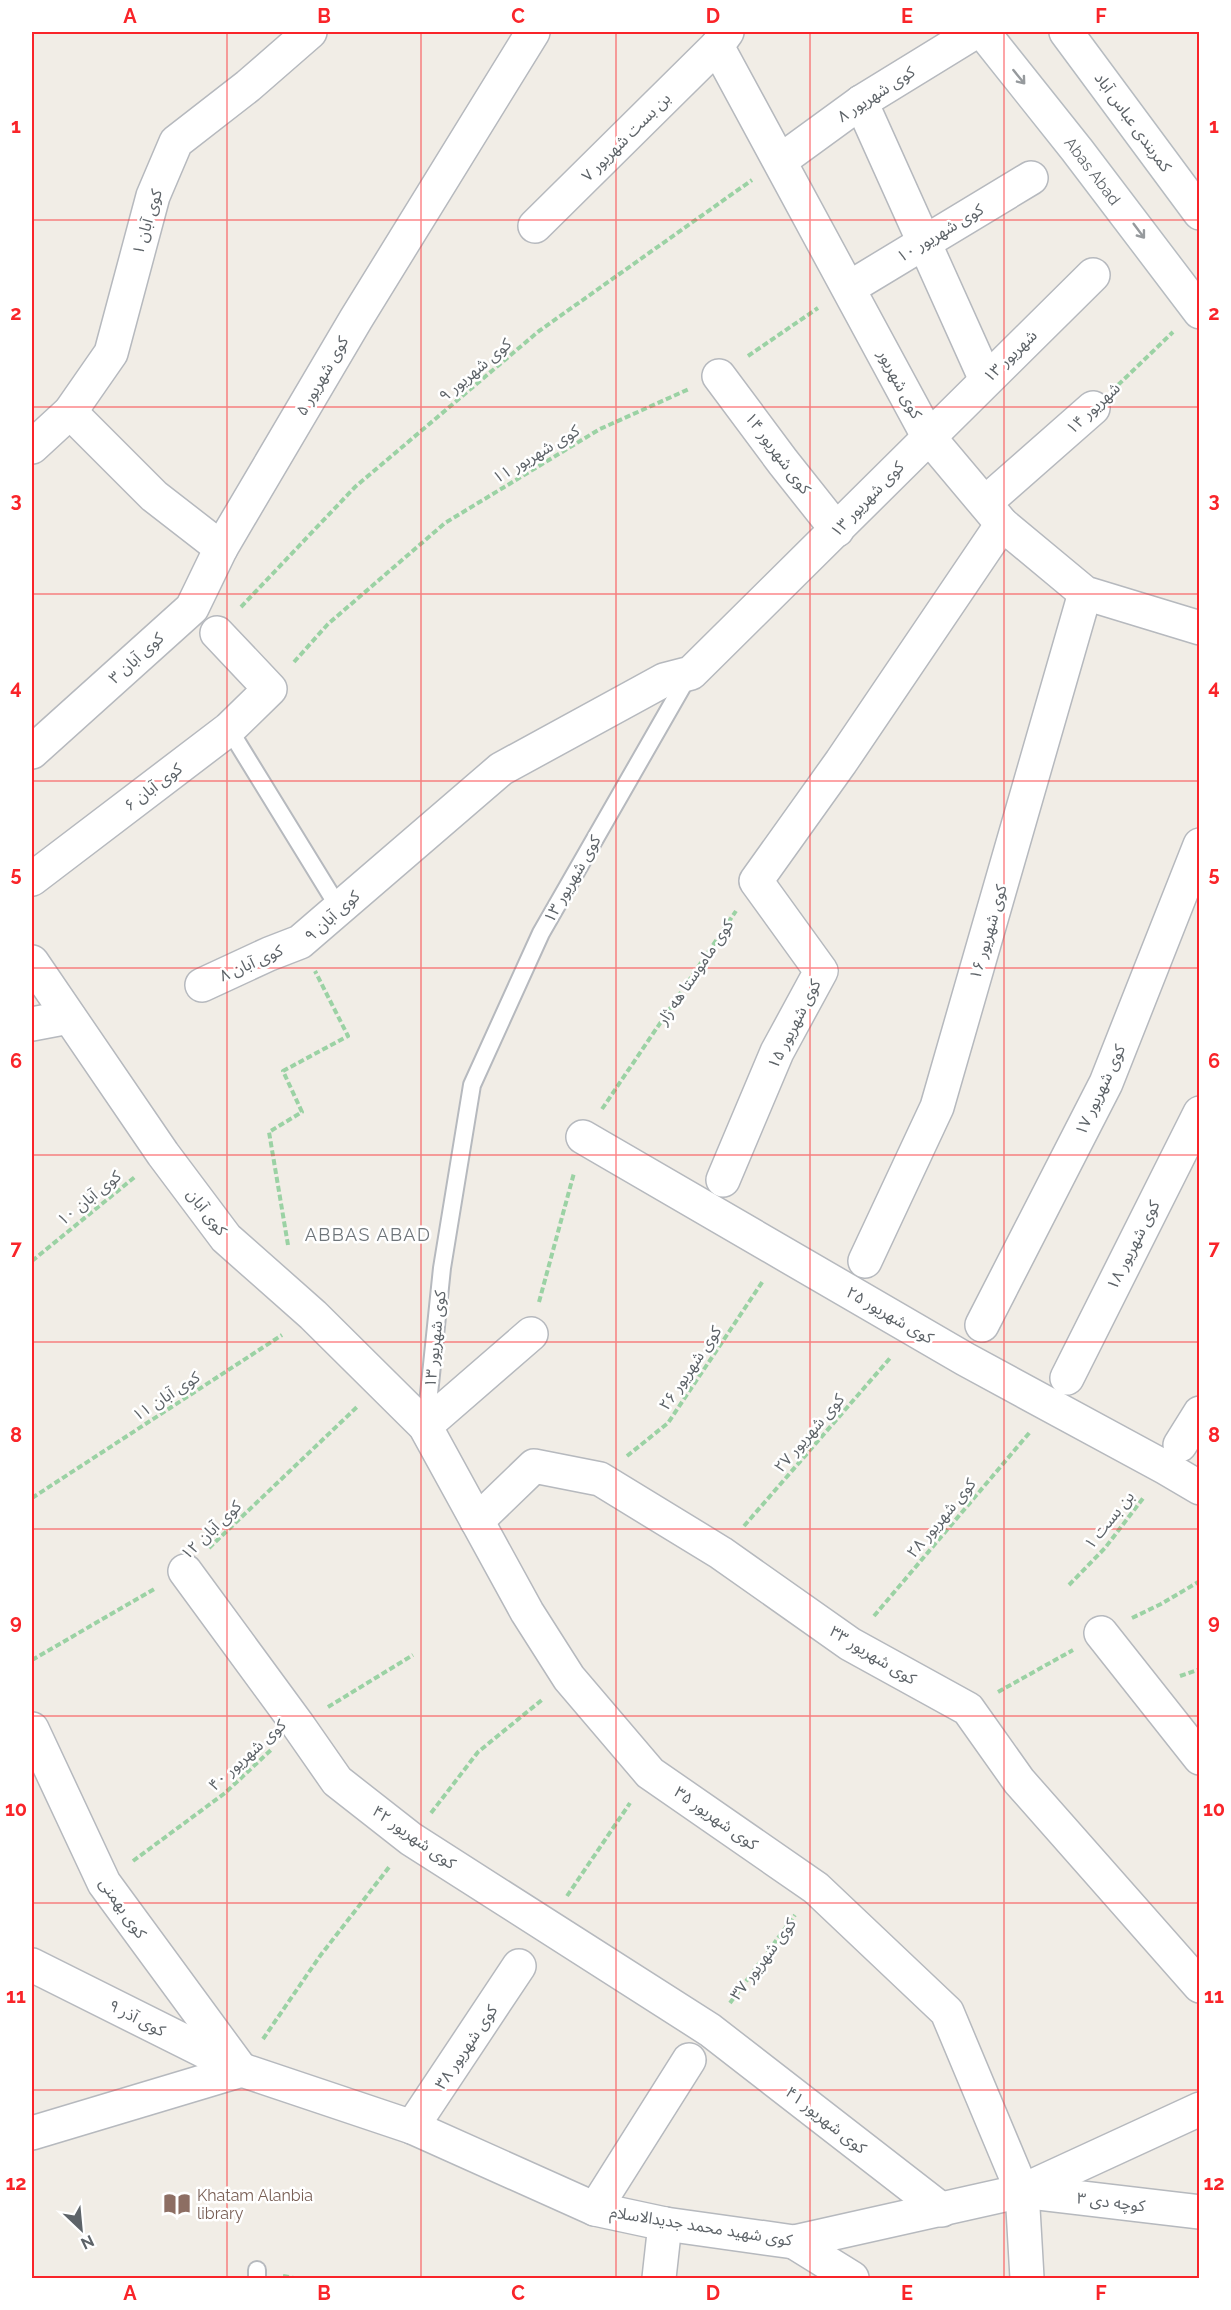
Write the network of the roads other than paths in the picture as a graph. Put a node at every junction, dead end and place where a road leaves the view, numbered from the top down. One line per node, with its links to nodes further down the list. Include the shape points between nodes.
1 (310, 32): 19 (street, کوی آبان ۱, via 176,141 153,196 111,353)
2 (533, 32): 24 (street, کوی شهریور ۵, via 356,319)
3 (975, 32): 7 (street, کوی شهریور ۸)
4 (983, 32): 15 (street, Abas Abad, one-way to 15)
5 (1066, 32): 10 (street, کمربندی عباس آباد)
6 (722, 39): 8 (street, کوی شهریور); 11 (street, بن بست شهریور ۷)
7 (861, 102): 8 (street, کوی شهریور ۸); 12 (street)
8 (780, 161): 14 (street, کوی شهریور)
9 (1031, 178): 12 (street, کوی شهریور ۱۰)
10 (1200, 213)
11 (535, 226)
12 (924, 242): 14 (street, کوی شهریور ۱۰); 17 (street)
13 (1093, 275): 17 (street, شهریور ۱۳)
14 (849, 288): 20 (street, کوی شهریور)
15 (1198, 310)
16 (719, 376): 23 (street, کوی شهریور ۱۴)
17 (986, 380): 20 (street, شهریور ۱۳)
18 (1093, 408): 22 (street, شهریور ۱۴)
19 (70, 412): 21 (street, کوی آبان ۱); 24 (street, via 154,496)
20 (928, 436): 22 (street, کوی شهریور); 23 (street, کوی شهریور ۱۳)
21 (32, 447)
22 (993, 513): 25 (street, کوی شهریور); 41 (street, کوی شهریور ۱۵, via 842,762 756,881 821,971 777,1052)
23 (837, 530): 28 (street, کوی شهریور ۱۳)
24 (221, 549): 30 (street, کوی آبان ۳, via 192,608)
25 (1085, 593): 26 (street, کوی شهریور); 42 (street, کوی شهریور ۱۶, via 937,1107)
26 (1200, 628)
27 (217, 633): 29 (street, کوی آبان ۶, via 270,689)
28 (691, 673): 33 (street, کوی آبان ۹, via 664,680 501,769); 47 (lane, کوی شهریور ۱۳, via 541,933 472,1085 442,1268)
29 (229, 729): 32 (street, کوی آبان ۶); 33 (lane)
30 (32, 752)
31 (1200, 846): 43 (street, کوی شهریور ۱۷, via 1106,1083)
32 (32, 879)
33 (339, 908): 34 (street, کوی آبان ۹)
34 (300, 942): 36 (street, کوی آبان ۸)
35 (32, 962): 37 (street, کوی آبان)
36 (202, 985)
37 (69, 1017): 38 (street); 47 (street, کوی آبان, via 226,1238 305,1308)
38 (32, 1024)
39 (1200, 1113): 45 (street, کوی شهریور ۱۸)
40 (583, 1137): 48 (street, کوی شهریور ۲۵, via 1051,1407)
41 (723, 1180)
42 (865, 1261)
43 (982, 1325)
44 (531, 1334): 47 (street)
45 (1067, 1377)
46 (1200, 1413): 48 (street)
47 (425, 1426): 50 (street, کوی شهریور ۳۵)
48 (1173, 1456): 49 (street, کوی شهریور ۲۵)
49 (1200, 1488)
50 (477, 1521): 57 (street, کوی شهریور ۳۳, via 534,1466 600,1479 721,1553 850,1644 968,1709 1019,1781); 64 (street, کوی شهریور ۳۵, via 569,1678 650,1773 816,1888 947,2012)
51 (185, 1571): 58 (street, کوی شهریور ۴۲, via 337,1781 411,1839)
52 (1101, 1633): 54 (street)
53 (32, 1729): 60 (street, کوی بهمنی, via 104,1883)
54 (1200, 1758)
55 (32, 1965): 60 (street, کوی آذر ۹)
56 (519, 1966): 62 (street, کوی شهریور ۳۸)
57 (1197, 1977)
58 (710, 2030): 66 (street, کوی شهریور ۴۱)
59 (689, 2060): 65 (street)
60 (242, 2070): 62 (street, کوی شهید محمد جدیدالاسلام); 63 (street)
61 (1200, 2109): 64 (street, کوی شهید محمد جدیدالاسلام)
62 (412, 2127): 65 (street, کوی شهید محمد جدیدالاسلام)
63 (32, 2133)
64 (1022, 2191): 66 (street, کوی شهید محمد جدیدالاسلام); 67 (street, کوچه دی ۳); 72 (street, کوی شهریور ۳۵)
65 (595, 2209): 68 (street, کوی شهید محمد جدیدالاسلام)
66 (942, 2210): 69 (street, کوی شهید محمد جدیدالاسلام)
67 (1200, 2212)
68 (665, 2224): 69 (street, کوی شهید محمد جدیدالاسلام); 70 (street)
69 (794, 2242): 71 (street)
70 (659, 2278)
71 (852, 2278)
72 (1027, 2278)

